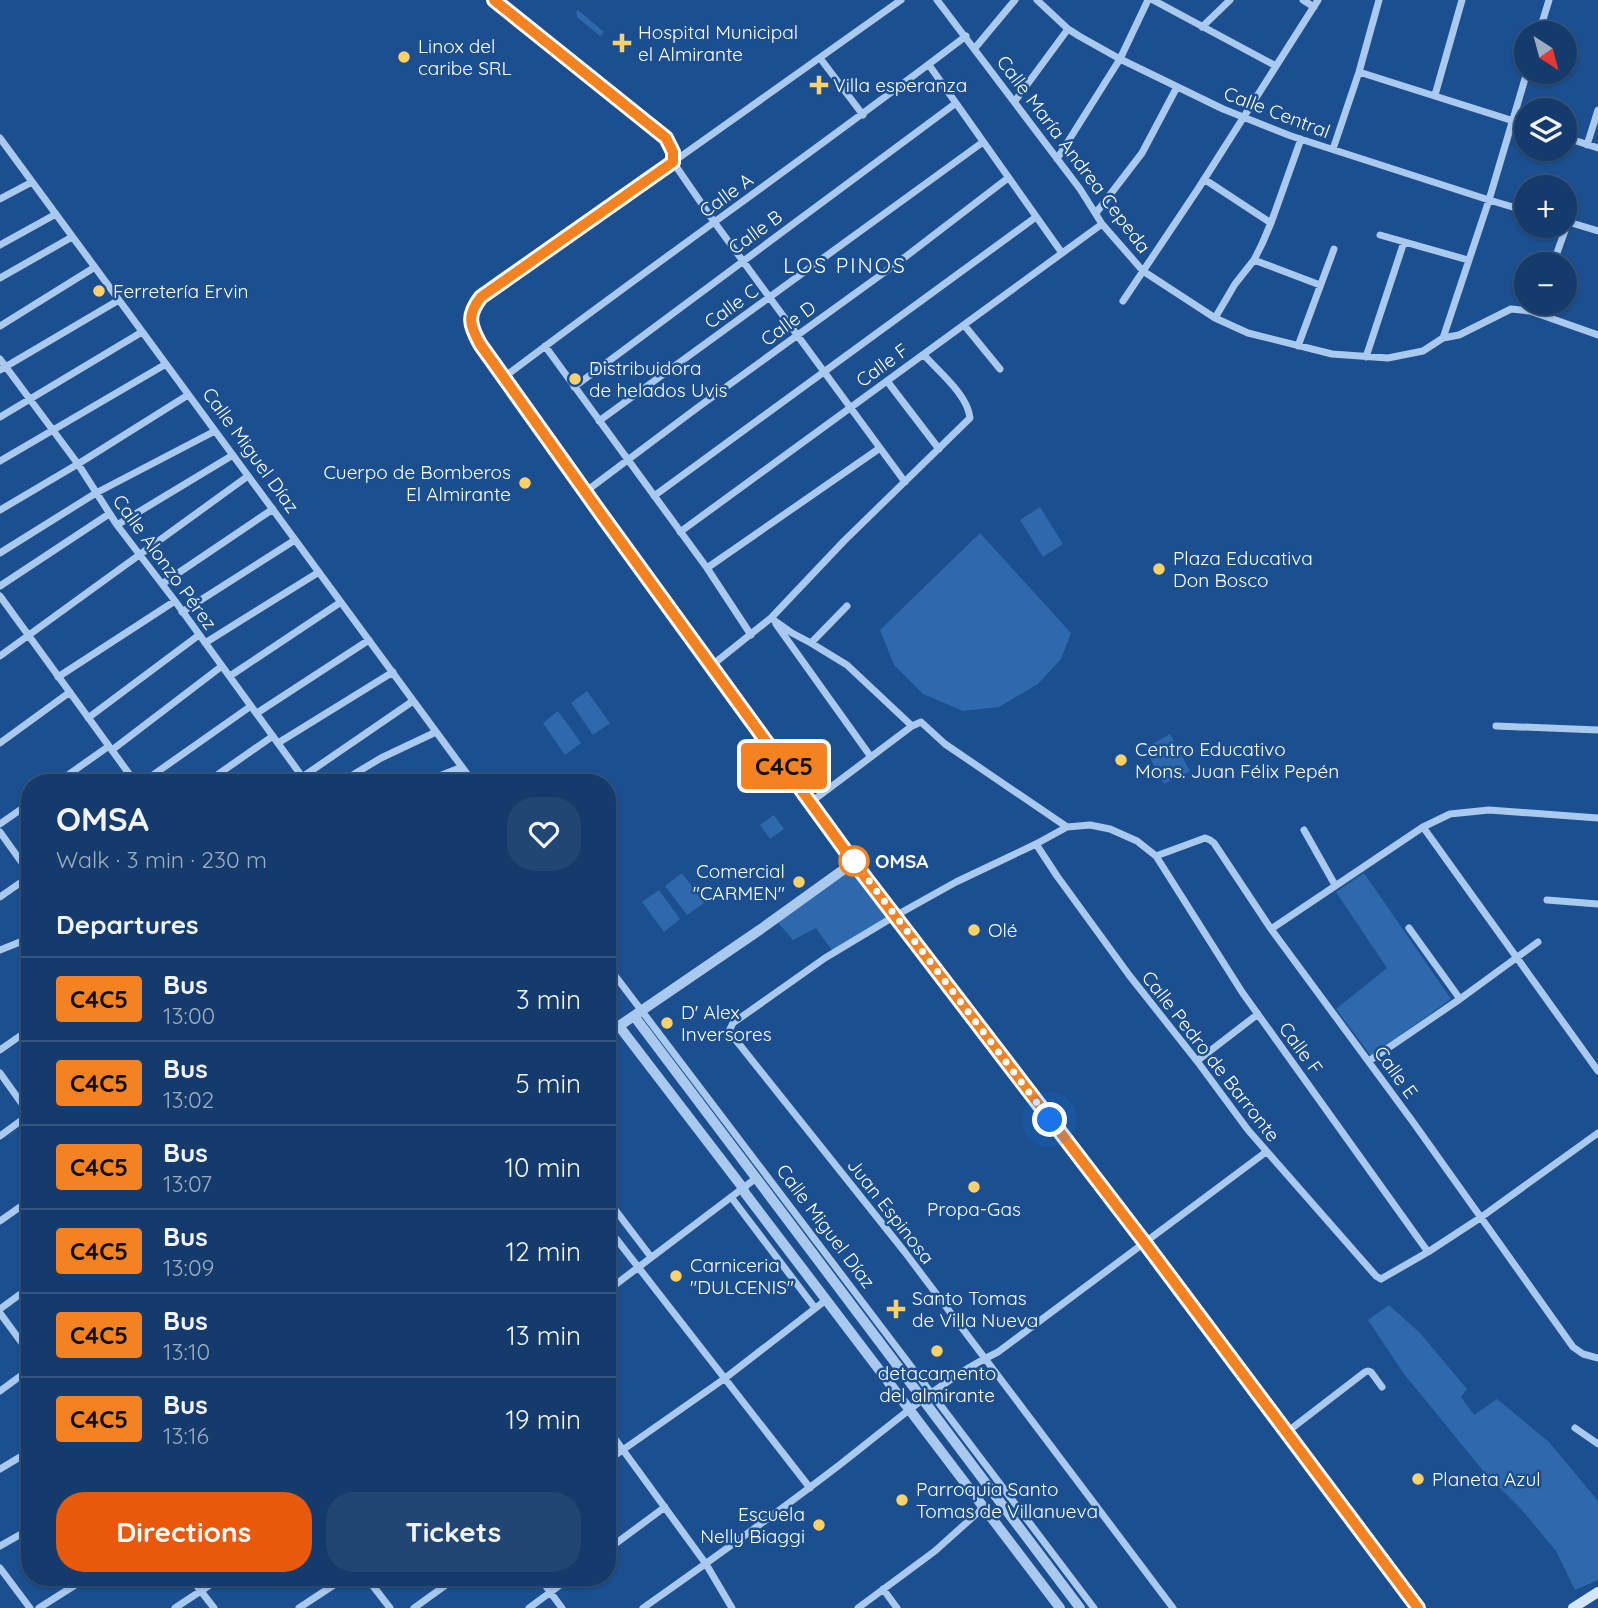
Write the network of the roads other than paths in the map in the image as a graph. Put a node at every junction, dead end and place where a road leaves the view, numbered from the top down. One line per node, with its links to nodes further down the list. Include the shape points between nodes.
1 (494, 0): 43 (main road, via 666,138)
2 (901, 0): 18 (street)
3 (937, 0): 16 (street, Calle María Andrea Cepeda)
4 (1014, 0): 17 (street)
5 (1037, 0): 15 (street, Calle Central)
6 (1150, 0): 14 (street); 19 (street)
7 (1230, 0): 14 (street)
8 (1303, 0): 12 (street)
9 (1379, 0): 22 (street)
10 (1462, 0): 25 (street)
11 (1549, 0): 13 (street)
12 (1316, 3): 21 (street)
13 (1543, 21)
14 (1202, 27): 21 (street)
15 (1068, 29): 19 (street, Calle Central); 26 (street)
16 (966, 36): 17 (street, Calle María Andrea Cepeda); 20 (street, Calle A)
17 (975, 48): 26 (street, Calle María Andrea Cepeda)
18 (820, 58): 29 (street); 43 (street)
19 (1120, 59): 24 (street, Calle Central); 42 (street)
20 (929, 65): 27 (street); 29 (street, Calle A)
21 (1276, 66): 30 (street)
22 (1359, 72): 25 (street); 39 (street)
23 (1523, 84): 31 (street)
24 (1177, 87): 30 (street, Calle Central); 50 (street, via 1142,153)
25 (1435, 95): 31 (street)
26 (1015, 100): 42 (street, Calle María Andrea Cepeda)
27 (956, 103): 35 (street); 66 (street, Calle B)
28 (1598, 110): 37 (street)
29 (863, 114): 53 (street, Calle A)
30 (1243, 117): 34 (street, Calle Central); 45 (street)
31 (1511, 120): 32 (street); 48 (street)
32 (1514, 121)
33 (0, 138): 40 (street, Calle Miguel Díaz)
34 (1301, 139): 39 (street, Calle Central); 55 (street)
35 (983, 142): 44 (street); 71 (street, Calle C)
36 (1577, 142): 37 (street)
37 (1587, 145): 38 (street)
38 (1598, 148)
39 (1333, 149): 48 (street, Calle Central)
40 (9, 150): 41 (street); 46 (street, Calle Miguel Díaz)
41 (0, 155)
42 (1057, 159): 50 (street, Calle María Andrea Cepeda)
43 (673, 162): 53 (street); 92 (main road, via 481,297 472,308 470,322)
44 (1008, 178): 52 (street); 80 (street, Calle D)
45 (1204, 179): 55 (street); 68 (street)
46 (32, 182): 47 (street); 51 (street, Calle Miguel Díaz)
47 (0, 199)
48 (1489, 200): 49 (street, Calle Central); 65 (street)
49 (1514, 207)
50 (1096, 213): 54 (street, Calle María Andrea Cepeda)
51 (56, 214): 59 (street, Calle Miguel Díaz); 61 (street)
52 (1036, 217): 63 (street); 91 (street)
53 (715, 223): 66 (street); 83 (street, Calle A)
54 (1102, 223): 63 (street, Calle F); 68 (street, Calle María Andrea Cepeda)
55 (1271, 223): 64 (street)
56 (1577, 225): 57 (street)
57 (1598, 231)
58 (1380, 236): 60 (street)
59 (72, 237): 67 (street, Calle Miguel Díaz); 69 (street)
60 (1404, 242): 65 (street); 86 (street)
61 (0, 245)
62 (1334, 249): 70 (street)
63 (1062, 254): 77 (street, Calle F)
64 (1254, 260): 70 (street); 76 (street)
65 (1468, 260): 82 (street)
66 (743, 261): 71 (street); 94 (street, Calle B)
67 (95, 267): 72 (street, Calle Miguel Díaz); 78 (street)
68 (1143, 271): 73 (street); 76 (street, Calle María Andrea Cepeda)
69 (0, 278)
70 (1321, 285): 84 (street)
71 (770, 298): 80 (street); 99 (street, Calle C)
72 (119, 300): 79 (street, Calle Miguel Díaz); 89 (street)
73 (1123, 300)
74 (1514, 310): 82 (street, Calle María Andrea Cepeda)
75 (1539, 315): 81 (street, Calle María Andrea Cepeda)
76 (1215, 318): 84 (street, Calle María Andrea Cepeda, via 1248,333)
77 (964, 325): 85 (street, Calle F); 90 (street)
78 (0, 326)
79 (142, 332): 88 (street, Calle Miguel Díaz); 96 (street)
80 (797, 335): 91 (street); 105 (street, Calle D)
81 (1598, 335)
82 (1443, 338): 86 (street, Calle María Andrea Cepeda, via 1423,351)
83 (545, 346): 92 (street, Calle A); 94 (street)
84 (1298, 346): 86 (street, Calle María Andrea Cepeda)
85 (924, 355): 93 (street, Calle F); 103 (street, via 969,408 970,418)
86 (1366, 357)
87 (0, 359): 89 (street, Calle Alonzo Pérez)
88 (166, 364): 95 (street, Calle Miguel Díaz); 100 (street)
89 (3, 369): 96 (street, Calle Alonzo Pérez)
90 (1000, 369)
91 (824, 371): 97 (street); 112 (street)
92 (503, 378): 110 (main road)
93 (887, 381): 97 (street, Calle F); 103 (street)
94 (574, 387): 99 (street)
95 (188, 395): 101 (street, Calle Miguel Díaz); 107 (street)
96 (30, 400): 98 (street); 100 (street, Calle Alonzo Pérez)
97 (851, 408): 102 (street); 117 (street, Calle F)
98 (0, 417)
99 (599, 421): 105 (street)
100 (52, 429): 106 (street); 107 (street, Calle Alonzo Pérez)
101 (215, 431): 104 (street, Calle Miguel Díaz); 111 (street)
102 (880, 448): 109 (street); 121 (street)
103 (939, 449): 109 (street)
104 (233, 455): 108 (street, Calle Miguel Díaz); 116 (street)
105 (628, 460): 110 (street, Calle D); 112 (street)
106 (0, 461)
107 (78, 464): 111 (street, Calle Alonzo Pérez); 114 (street)
108 (248, 476): 113 (street, Calle Miguel Díaz); 120 (street)
109 (905, 482): 130 (street)
110 (585, 492): 139 (main road)
111 (96, 493): 115 (street, Calle Alonzo Pérez); 119 (street)
112 (654, 496): 117 (street)
113 (273, 509): 118 (street, Calle Miguel Díaz); 123 (street)
114 (0, 510)
115 (109, 514): 116 (street, Calle Alonzo Pérez); 124 (street)
116 (117, 526): 120 (street, Calle Alonzo Pérez)
117 (680, 532): 121 (street)
118 (295, 540): 122 (street, Calle Miguel Díaz); 129 (street)
119 (0, 553)
120 (140, 555): 123 (street, Calle Alonzo Pérez); 133 (street)
121 (707, 568): 132 (street)
122 (319, 572): 127 (street, Calle Miguel Díaz); 135 (street)
123 (162, 584): 126 (street, Calle Alonzo Pérez)
124 (0, 586)
125 (0, 596): 133 (street)
126 (175, 601): 129 (street, Calle Alonzo Pérez); 142 (street)
127 (341, 602): 134 (street, Calle Miguel Díaz); 141 (street)
128 (847, 606): 136 (street)
129 (182, 612): 131 (street, Calle Alonzo Pérez)
130 (771, 618): 132 (street); 136 (street); 155 (street)
131 (199, 635): 135 (street, Calle Alonzo Pérez); 147 (street)
132 (751, 635): 139 (street)
133 (28, 636): 137 (street); 142 (street)
134 (369, 640): 140 (street, Calle Miguel Díaz); 146 (street)
135 (205, 643): 138 (street, Calle Alonzo Pérez)
136 (811, 643): 148 (street, via 847,665)
137 (0, 656)
138 (222, 666): 141 (street, Calle Alonzo Pérez); 154 (street)
139 (711, 666): 166 (main road)
140 (393, 673): 144 (street, Calle Miguel Díaz); 152 (street)
141 (230, 676): 145 (street, Calle Alonzo Pérez)
142 (58, 677): 143 (street)
143 (70, 692): 147 (street); 153 (street)
144 (413, 701): 151 (street, Calle Miguel Díaz); 162 (street)
145 (251, 706): 146 (street, Calle Alonzo Pérez); 159 (street)
146 (257, 713): 152 (street, Calle Alonzo Pérez)
147 (88, 718): 154 (street)
148 (912, 726): 155 (street); 170 (street, via 921,722 945,744)
149 (1496, 726): 150 (street)
150 (1598, 730)
151 (436, 732): 156 (street, Calle Miguel Díaz); 163 (street)
152 (276, 739): 160 (street); 161 (street, Calle Alonzo Pérez)
153 (0, 743)
154 (110, 748): 157 (street); 158 (street)
155 (871, 757): 166 (street)
156 (462, 767): 164 (street); 165 (street, Calle Miguel Díaz)
157 (70, 774)
158 (129, 774)
159 (154, 774)
160 (220, 774)
161 (297, 774)
162 (311, 774)
163 (355, 774)
164 (444, 774)
165 (467, 774)
166 (811, 802): 177 (main road)
167 (21, 809): 169 (street)
168 (1598, 818): 171 (street, via 1489,810 1450,814)
169 (0, 824)
170 (1067, 827): 174 (street); 175 (street, via 1110,829)
171 (1423, 827): 179 (street); 189 (street)
172 (1304, 830): 179 (street)
173 (0, 832): 176 (street)
174 (1036, 844): 183 (street); 199 (street, Calle Pedro de Barronte)
175 (1156, 856): 185 (street, Calle E, via 1210,839); 193 (street, Calle F)
176 (21, 862)
177 (854, 862): 183 (main road); 192 (street)
178 (21, 882): 180 (street)
179 (1335, 885): 185 (street)
180 (0, 897)
181 (1548, 900): 182 (street)
182 (1598, 904)
183 (895, 916): 215 (main road); 226 (street, Juan Espinosa, via 825,958 733,1023 730,1031)
184 (1409, 928): 191 (street)
185 (1271, 929): 198 (street, Calle E)
186 (21, 942): 188 (street)
187 (1538, 942): 189 (street)
188 (0, 950)
189 (1517, 958): 191 (street); 200 (street)
190 (616, 980): 192 (street, Calle Miguel Díaz)
191 (1460, 999): 198 (street)
192 (638, 1014): 194 (street); 207 (street, Calle Miguel Díaz); 231 (street, Calle Miguel Díaz)
193 (1258, 1014): 199 (street); 216 (street, Calle F)
194 (619, 1026): 195 (street); 208 (street)
195 (616, 1028)
196 (21, 1035): 197 (street)
197 (0, 1050)
198 (1369, 1061): 212 (street, Calle E)
199 (1196, 1062): 206 (street, Calle Pedro de Barronte)
200 (1598, 1071)
201 (0, 1073): 202 (street)
202 (21, 1102)
203 (21, 1121): 205 (street)
204 (1598, 1133): 212 (street)
205 (0, 1136)
206 (1266, 1152): 215 (street); 216 (street, Calle Pedro de Barronte, via 1376,1276 1381,1279)
207 (755, 1178): 208 (street); 231 (street, Calle Miguel Díaz)
208 (743, 1188): 209 (street); 221 (street)
209 (731, 1197): 217 (street); 222 (street)
210 (21, 1207): 213 (street)
211 (616, 1211): 217 (street)
212 (1480, 1218): 216 (street); 225 (street, Calle E, via 1573,1347)
213 (0, 1222)
214 (616, 1238): 218 (street)
215 (1145, 1243): 226 (street); 234 (main road)
216 (1429, 1252)
217 (651, 1257): 218 (street)
218 (638, 1266): 219 (street); 228 (street)
219 (616, 1284)
220 (21, 1294): 223 (street)
221 (827, 1300): 222 (street); 232 (street)
222 (815, 1308): 228 (street)
223 (0, 1311): 224 (street)
224 (21, 1341)
225 (1598, 1358)
226 (984, 1359): 231 (street); 277 (street, Juan Espinosa)
227 (21, 1376): 230 (street)
228 (724, 1379): 237 (street); 241 (street)
229 (1382, 1387): 234 (street, via 1371,1372 1365,1372)
230 (0, 1391)
231 (928, 1397): 232 (street); 275 (street, Calle Miguel Díaz); 276 (street, Calle Miguel Díaz)
232 (911, 1410): 241 (street); 243 (street)
233 (1575, 1428): 236 (street)
234 (1287, 1432): 278 (main road)
235 (616, 1440): 237 (street)
236 (1598, 1444)
237 (623, 1449): 238 (street); 242 (street)
238 (616, 1454)
239 (21, 1456): 240 (street)
240 (0, 1469)
241 (810, 1488): 247 (street)
242 (665, 1507): 245 (street); 247 (street)
243 (984, 1507): 257 (street); 274 (street)
244 (21, 1534): 246 (street)
245 (616, 1543)
246 (0, 1546)
247 (706, 1564): 270 (street); 271 (street)
248 (0, 1567): 261 (street)
249 (74, 1586): 262 (street)
250 (197, 1586): 258 (street)
251 (209, 1586): 258 (street)
252 (332, 1586): 265 (street)
253 (373, 1586): 266 (street)
254 (445, 1586): 267 (street)
255 (546, 1586): 259 (street)
256 (558, 1586): 259 (street)
257 (883, 1589): 272 (street); 273 (street)
258 (201, 1592): 263 (street); 264 (street)
259 (550, 1592): 268 (street); 269 (street)
260 (1598, 1592): 279 (main road)
261 (30, 1608)
262 (39, 1608)
263 (175, 1608)
264 (214, 1608)
265 (299, 1608)
266 (390, 1608)
267 (414, 1608)
268 (530, 1608)
269 (562, 1608)
270 (643, 1608)
271 (732, 1608)
272 (858, 1608)
273 (897, 1608)
274 (1060, 1608)
275 (1080, 1608)
276 (1094, 1608)
277 (1173, 1608)
278 (1418, 1608)
279 (1573, 1608)

